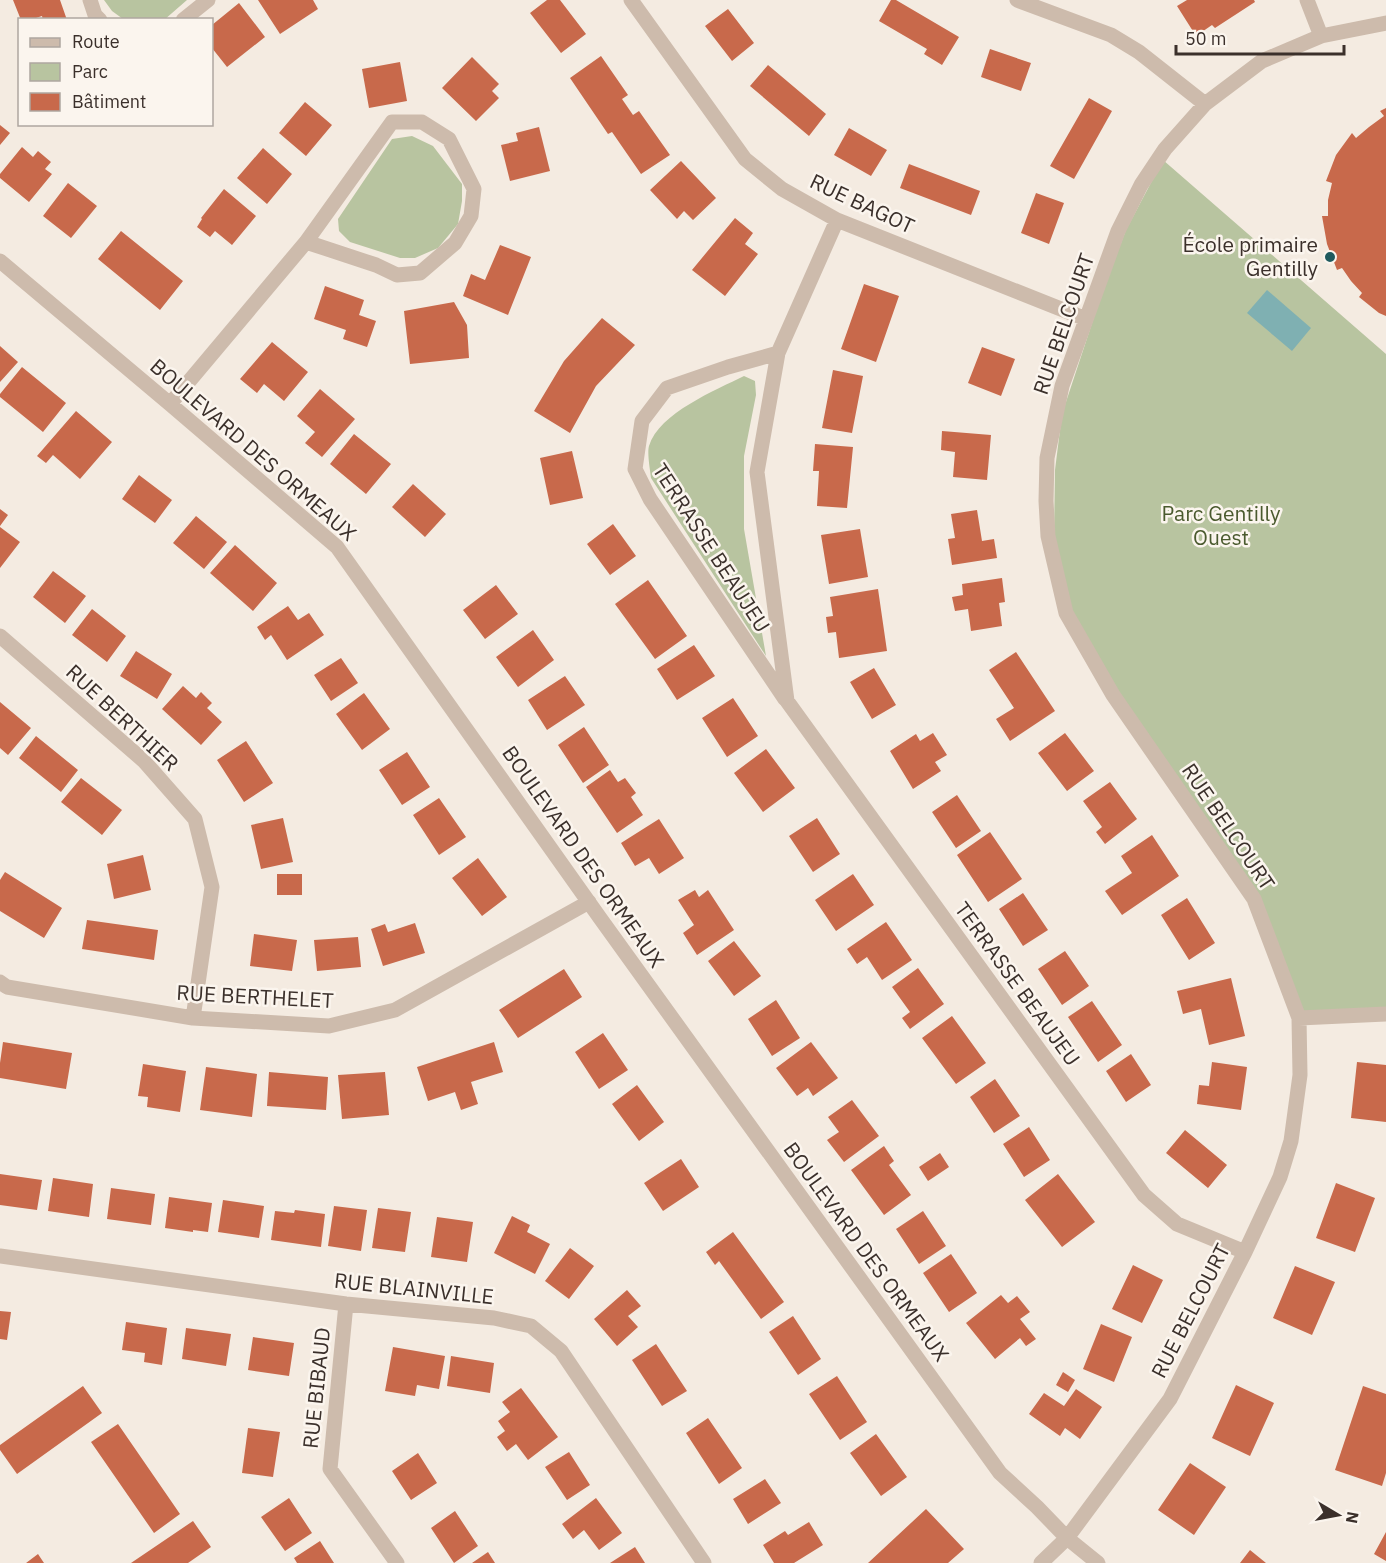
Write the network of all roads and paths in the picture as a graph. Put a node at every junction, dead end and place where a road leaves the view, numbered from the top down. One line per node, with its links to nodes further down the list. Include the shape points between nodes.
1 (90, 0): 6 (street)
2 (208, 0): 7 (street)
3 (631, 0): 11 (street, RUE BAGOT, via 745,159 782,189)
4 (1017, 0): 10 (street, via 1111,35)
5 (1306, 0): 9 (street)
6 (98, 18)
7 (186, 18)
8 (1386, 23): 9 (street, RUE BELCOURT)
9 (1321, 36): 10 (street, RUE BELCOURT, via 1262,61)
10 (1205, 104): 14 (street, RUE BELCOURT, via 1165,149 1141,185 1118,231)
11 (837, 220): 14 (street, RUE BAGOT); 15 (street, TERRASSE BEAUJEU)
12 (306, 242): 12 (street, via 392,122 422,122 449,139 474,189 471,216 455,243 420,273 397,275); 16 (street)
13 (0, 261): 16 (street, BOULEVARD DES ORMEAUX)
14 (1086, 319): 23 (street, RUE BELCOURT, via 1062,386 1047,458 1048,536 1066,613 1113,695 1254,899)
15 (778, 352): 18 (street, TERRASSE BEAUJEU, via 757,472); 18 (street, TERRASSE BEAUJEU, via 667,388 642,421 635,469 650,499)
16 (170, 404): 19 (street, BOULEVARD DES ORMEAUX, via 337,548)
17 (0, 636): 22 (street, RUE BERTHIER, via 144,761 195,819 212,887)
18 (787, 701): 24 (street, TERRASSE BEAUJEU, via 1144,1195 1177,1224)
19 (589, 902): 22 (street, RUE BERTHELET, via 395,1010 329,1026); 27 (street, BOULEVARD DES ORMEAUX, via 1000,1473)
20 (0, 982): 22 (street, RUE BERTHELET, via 7,987)
21 (1386, 1014): 23 (street)
22 (193, 1018)
23 (1299, 1018): 24 (street, RUE BELCOURT, via 1300,1075 1291,1141 1280,1177)
24 (1245, 1252): 27 (street, RUE BELCOURT, via 1170,1399)
25 (0, 1256): 26 (street, RUE BLAINVILLE)
26 (346, 1304): 28 (street, RUE BIBAUD, via 330,1469); 29 (street, RUE BLAINVILLE, via 494,1318 531,1326 561,1351)
27 (1067, 1538): 30 (street, RUE BELCOURT); 31 (street, BOULEVARD DES ORMEAUX)
28 (397, 1563)
29 (704, 1563)
30 (1041, 1563)
31 (1098, 1563)

